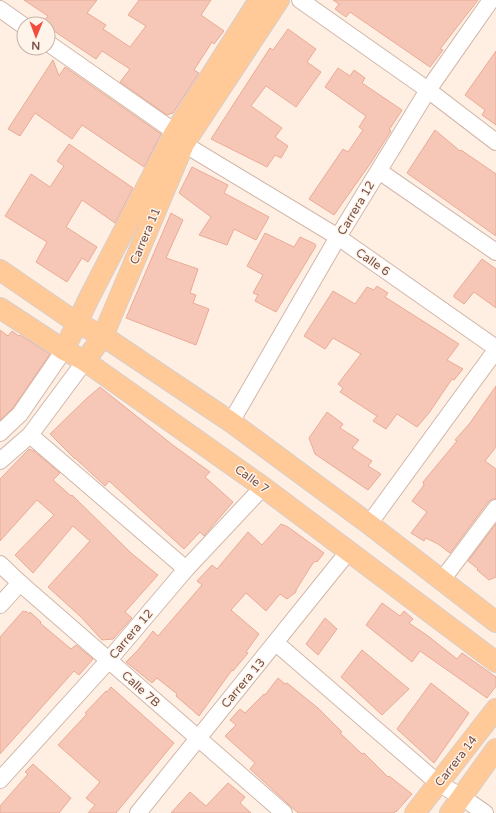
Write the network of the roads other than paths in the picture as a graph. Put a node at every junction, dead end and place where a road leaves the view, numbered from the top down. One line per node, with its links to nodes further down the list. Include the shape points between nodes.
1 (259, 0): 9 (main road, Carrera 11)
2 (279, 0): 9 (main road, Carrera 11)
3 (300, 0): 8 (street)
4 (491, 0): 8 (street, Carrera 12)
5 (0, 9): 6 (street)
6 (16, 20)
7 (56, 49): 9 (street, Calle 6)
8 (428, 90): 10 (street); 11 (street, Carrera 12)
9 (179, 138): 12 (street, Calle 6); 16 (main road, Carrera 11); 17 (main road, Carrera 11)
10 (496, 142)
11 (379, 171): 12 (street, Carrera 12); 13 (street)
12 (338, 237): 18 (street, Calle 6); 21 (street, Carrera 12)
13 (496, 252)
14 (0, 270): 16 (main road)
15 (0, 308): 19 (main road, Calle 7)
16 (77, 323): 17 (main road); 19 (main road, Carrera 11)
17 (103, 336): 20 (main road, Carrera 11); 21 (main road)
18 (496, 349): 27 (street)
19 (64, 350): 20 (main road, Calle 7); 22 (street, Carrera 11, via 20,414)
20 (85, 362): 23 (street, Carrera 11); 25 (main road, Calle 7)
21 (231, 422): 27 (main road)
22 (0, 433)
23 (30, 435): 24 (street, Carrera 11); 30 (street)
24 (0, 461)
25 (263, 487): 28 (main road, Calle 7); 30 (street, Carrera 12)
26 (496, 508): 31 (street)
27 (369, 524): 31 (main road)
28 (348, 552): 35 (street, Carrera 13); 37 (main road, Calle 7)
29 (0, 564): 32 (street, Calle 7B)
30 (186, 569): 36 (street, Carrera 12)
31 (442, 580): 34 (main road)
32 (20, 584): 33 (street); 36 (street, Calle 7B)
33 (0, 605)
34 (496, 622)
35 (276, 643): 39 (street, Carrera 13); 42 (street)
36 (109, 660): 39 (street, Calle 7B); 41 (street, Carrera 12)
37 (496, 662)
38 (496, 709): 42 (main road, Carrera 14)
39 (197, 738): 44 (street, Calle 7B); 45 (street, Carrera 13)
40 (496, 749): 43 (main road, Carrera 14)
41 (0, 780)
42 (438, 783): 43 (street); 46 (main road, Carrera 14)
43 (462, 797): 47 (main road, Carrera 14); 48 (street)
44 (279, 812)
45 (138, 813)
46 (415, 813)
47 (450, 813)
48 (485, 813)

